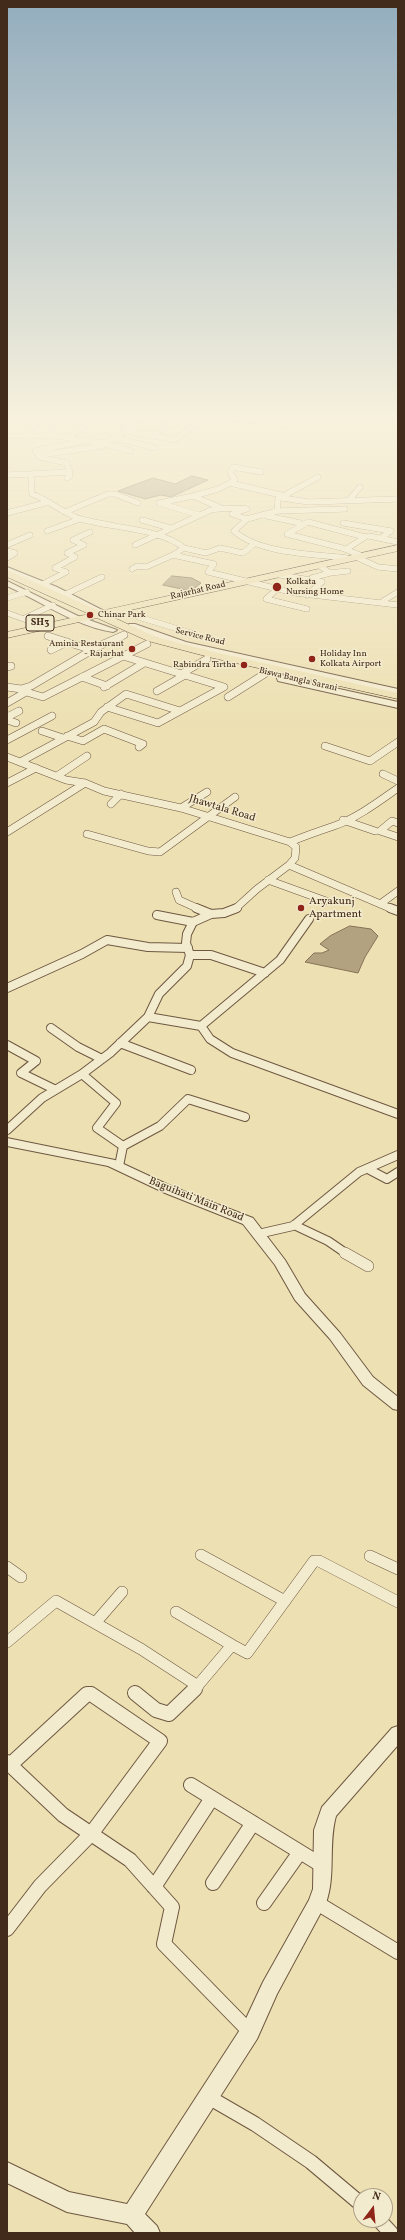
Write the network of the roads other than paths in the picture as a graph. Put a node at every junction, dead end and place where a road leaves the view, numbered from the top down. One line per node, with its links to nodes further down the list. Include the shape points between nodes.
1 (68, 524): 10 (street)
2 (102, 524): 13 (street)
3 (154, 524): 9 (street)
4 (180, 524): 9 (street)
5 (241, 524): 17 (street, via 234,531)
6 (305, 524): 24 (street, via 287,534 333,546)
7 (314, 524): 24 (street, via 365,537)
8 (353, 524): 15 (street, via 391,531)
9 (170, 528): 13 (street)
10 (47, 531)
11 (90, 532): 38 (street, via 73,540 84,545 68,552 75,556 55,568 66,572)
12 (30, 535): 18 (street)
13 (156, 535): 19 (street); 21 (street, via 178,542)
14 (369, 536): 15 (street)
15 (381, 538): 16 (street)
16 (398, 542)
17 (254, 544): 21 (street, via 243,553 220,548 206,553); 24 (street)
18 (7, 545)
19 (135, 545)
20 (398, 547): 24 (main road, Rajarhat Road / SH3)
21 (184, 548): 23 (street)
22 (7, 551): 25 (street, via 15,553)
23 (173, 554): 28 (street, via 146,567 138,566); 37 (street, via 214,564 208,572)
24 (353, 555): 26 (main road, Rajarhat Road / SH3); 29 (street, via 378,567); 37 (main road, Rajarhat Road / SH3)
25 (7, 558)
26 (320, 566): 32 (street); 33 (main road, Rajarhat Road / SH3)
27 (7, 569): 38 (street, Service Road)
28 (132, 569)
29 (398, 569)
30 (348, 571): 32 (street)
31 (7, 573): 51 (main road, Biswa Bangla Sarani)
32 (330, 573): 35 (street)
33 (280, 575): 35 (street); 37 (main road, Rajarhat Road / SH3)
34 (102, 577): 42 (street)
35 (308, 579): 43 (street, via 322,582)
36 (7, 582): 40 (street, Service Road); 51 (main road, Biswa Bangla Sarani)
37 (241, 582): 39 (street); 50 (main road, Rajarhat Road / SH3); 51 (main road, Rajarhat Road / SH3)
38 (43, 584): 42 (street, Service Road)
39 (276, 590): 43 (street); 48 (street, via 266,599)
40 (27, 592): 44 (street); 46 (street, Service Road)
41 (398, 592): 45 (street)
42 (66, 594): 51 (street, Service Road)
43 (307, 595): 45 (street, via 340,600)
44 (7, 598)
45 (383, 601): 47 (street)
46 (53, 605): 51 (street, Service Road); 52 (street)
47 (398, 605)
48 (307, 609)
49 (7, 612): 52 (street)
50 (119, 612): 51 (main road, Rajarhat Road / SH3); 55 (street)
51 (90, 616): 53 (main road); 53 (main road, SH3); 54 (main road, SH3); 58 (main road, Biswa Bangla Sarani); 71 (street, Service Road, via 184,644); 72 (main road, Biswa Bangla Sarani, via 164,642)
52 (25, 618): 54 (street)
53 (64, 622): 56 (main road, SH3)
54 (38, 624): 56 (main road, SH3)
55 (191, 633)
56 (7, 634)
57 (48, 636): 59 (street)
58 (124, 636): 60 (main road, Biswa Bangla Sarani); 61 (street)
59 (67, 642): 61 (street); 62 (street)
60 (148, 644): 63 (street); 64 (main road, Biswa Bangla Sarani)
61 (92, 649): 69 (street, via 31,686 21,689)
62 (51, 650)
63 (123, 656): 65 (street); 68 (street)
64 (207, 659): 66 (main road, Biswa Bangla Sarani); 67 (street)
65 (144, 663): 67 (street); 68 (street, via 106,686)
66 (266, 673): 73 (street); 75 (main road, Biswa Bangla Sarani)
67 (183, 675): 70 (street); 78 (street, via 224,687)
68 (82, 677): 74 (street, via 43,697 25,691)
69 (7, 687)
70 (157, 691)
71 (398, 692)
72 (398, 696)
73 (228, 697)
74 (7, 703)
75 (398, 704)
76 (107, 707): 78 (street, via 158,723); 78 (street, via 126,694); 84 (street, via 94,722)
77 (19, 711): 80 (street)
78 (180, 711)
79 (52, 716): 85 (street)
80 (7, 717)
81 (7, 720): 82 (street)
82 (16, 723)
83 (42, 731): 84 (street)
84 (65, 737): 88 (street, via 83,741 104,730 143,744); 91 (street)
85 (7, 740)
86 (398, 742): 87 (street, via 370,761)
87 (325, 746)
88 (138, 747)
89 (87, 756): 94 (street)
90 (7, 757): 91 (street, Jhawtala Road)
91 (20, 762): 92 (street, Jhawtala Road)
92 (36, 768): 94 (street, Jhawtala Road); 96 (street)
93 (383, 774): 95 (street)
94 (57, 776): 97 (street, Jhawtala Road)
95 (398, 781)
96 (7, 783)
97 (85, 783): 100 (street, Jhawtala Road, via 104,791); 108 (street)
98 (398, 788): 105 (street, via 372,806)
99 (208, 792): 103 (street)
100 (121, 794): 102 (street); 103 (street, Jhawtala Road)
101 (235, 797): 104 (street)
102 (111, 804)
103 (181, 808): 104 (street, Jhawtala Road)
104 (207, 816): 109 (street, via 160,852); 111 (street, Jhawtala Road)
105 (343, 820): 107 (street); 111 (street, via 334,826)
106 (398, 822): 110 (street, via 392,821 380,831)
107 (375, 831)
108 (7, 832)
109 (87, 834)
110 (398, 837)
111 (290, 842): 112 (street, via 296,847 295,858)
112 (289, 865): 113 (street); 117 (street)
113 (268, 880): 116 (street); 119 (street, via 235,910)
114 (398, 891): 117 (street)
115 (176, 892): 119 (street, via 179,900)
116 (326, 901)
117 (380, 904): 118 (street)
118 (398, 911)
119 (211, 914): 122 (street)
120 (157, 915): 122 (street)
121 (309, 919): 124 (street, via 286,954)
122 (193, 922): 123 (street, via 187,934)
123 (189, 951): 124 (street, via 211,955); 125 (street, via 107,940); 126 (street, via 187,966 159,994)
124 (265, 973): 127 (street)
125 (7, 988)
126 (148, 1017): 127 (street); 129 (street)
127 (201, 1026): 135 (street, via 211,1040 232,1053)
128 (51, 1028): 131 (street, via 78,1047)
129 (120, 1043): 131 (street); 132 (street)
130 (7, 1045): 134 (street, via 36,1061 22,1073)
131 (102, 1059): 133 (street)
132 (191, 1070)
133 (82, 1074): 134 (street); 139 (street, via 116,1103 97,1128)
134 (54, 1089): 137 (street)
135 (398, 1114)
136 (245, 1117): 139 (street, via 188,1099 160,1126)
137 (7, 1130)
138 (7, 1142): 141 (street, Baguihati Main Road)
139 (124, 1146): 141 (street)
140 (398, 1155): 142 (street)
141 (119, 1166): 145 (street, Baguihati Main Road, via 169,1190 248,1221)
142 (368, 1169): 143 (street, via 387,1179); 144 (street, via 346,1181)
143 (398, 1172)
144 (294, 1225): 145 (street, via 280,1231); 146 (street, via 320,1236 358,1263)
145 (258, 1234): 147 (street, Baguihati Main Road, via 280,1263 300,1297 335,1336 368,1381)
146 (368, 1266)
147 (398, 1405)
148 (201, 1555): 154 (street)
149 (370, 1556): 151 (street)
150 (7, 1567): 152 (street)
151 (398, 1569)
152 (21, 1576)
153 (122, 1592): 157 (street)
154 (285, 1601): 155 (street, via 314,1561 319,1561); 159 (street, via 247,1653)
155 (398, 1602)
156 (176, 1612): 159 (street)
157 (96, 1622): 158 (street, via 56,1601); 160 (street)
158 (7, 1642)
159 (232, 1646): 160 (street)
160 (198, 1686): 161 (street, via 169,1714 156,1710)
161 (135, 1693)
162 (398, 1733): 169 (street, via 328,1812 323,1830)
163 (8, 1763): 167 (street, via 63,1815); 167 (street, via 87,1694 91,1694 158,1739 159,1745)
164 (191, 1785): 165 (street)
165 (212, 1798): 166 (street); 171 (street)
166 (253, 1823): 168 (street); 170 (street)
167 (91, 1834): 171 (street, via 130,1860); 174 (street, via 40,1886)
168 (300, 1852): 169 (street); 172 (street)
169 (323, 1866): 173 (street, via 322,1889)
170 (213, 1883)
171 (154, 1887): 176 (street, via 172,1907 164,1944)
172 (264, 1903)
173 (317, 1903): 175 (street); 176 (street, via 282,1971 270,1988)
174 (7, 1929)
175 (398, 1952)
176 (250, 2032): 177 (street)
177 (210, 2098): 179 (street, via 255,2124 311,2162); 180 (street)
178 (7, 2172): 180 (street, via 67,2202)
179 (353, 2197)
180 (132, 2215): 181 (street)
181 (150, 2233)

